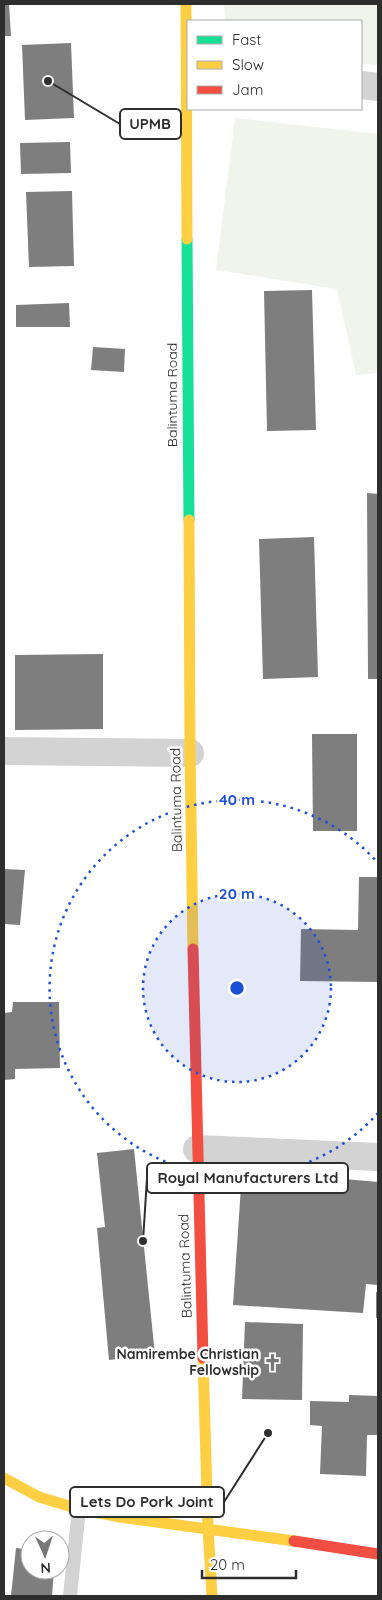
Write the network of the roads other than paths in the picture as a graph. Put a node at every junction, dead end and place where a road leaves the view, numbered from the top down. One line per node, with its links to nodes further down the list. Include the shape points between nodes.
1 (186, 4): 2 (main road, Balintuma Road)
2 (187, 37)
3 (362, 85): 4 (street)
4 (378, 87)
5 (188, 110): 7 (main road, Balintuma Road)
6 (4, 751): 7 (street)
7 (190, 753): 8 (main road, Balintuma Road)
8 (197, 1149): 9 (street); 12 (main road, Balintuma Road)
9 (378, 1157)
10 (4, 1478): 11 (main road, via 39,1497)
11 (79, 1509): 12 (main road); 15 (lane)
12 (208, 1528): 13 (main road); 14 (main road, Balintuma Road)
13 (378, 1554)
14 (212, 1590): 16 (main road)
15 (70, 1596)
16 (218, 1596)

